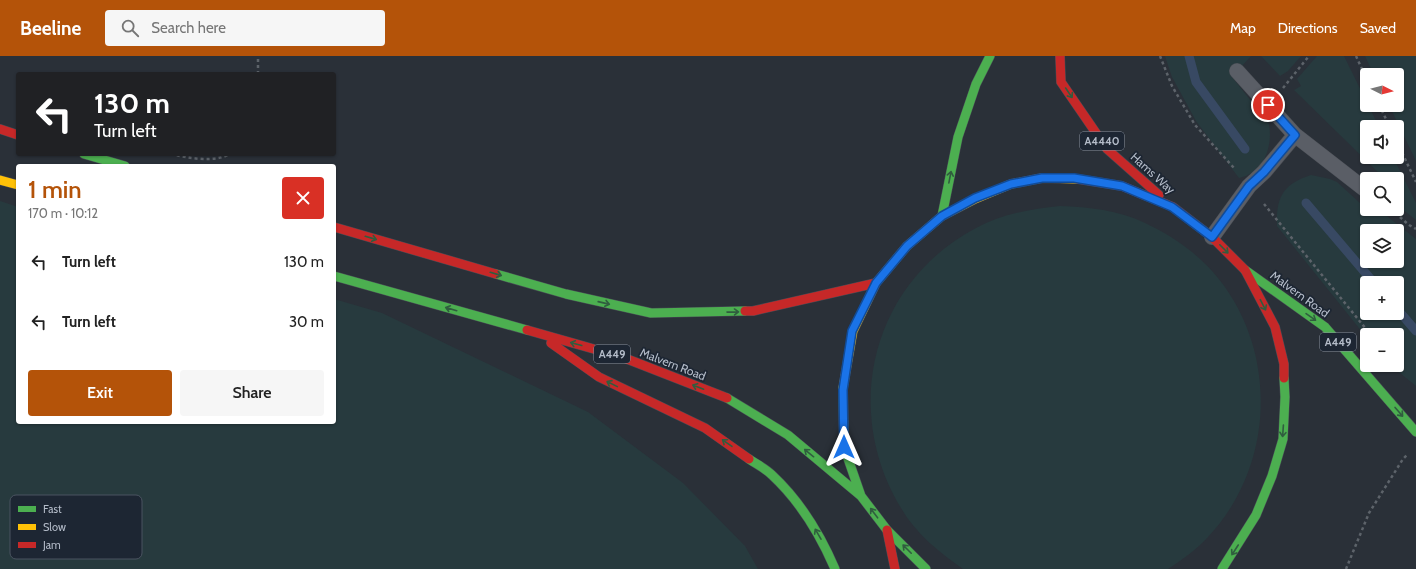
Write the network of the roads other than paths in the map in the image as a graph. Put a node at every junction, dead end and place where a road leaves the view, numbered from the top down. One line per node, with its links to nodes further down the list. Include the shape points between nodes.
1 (990, 56): 13 (main road, one-way to 1, via 958,137 976,84)
2 (1060, 56): 12 (main road, Hams Way / A4440, one-way to 12, via 1061,82 1107,149)
3 (1237, 71): 6 (lane)
4 (0, 130): 5 (main road)
5 (16, 134)
6 (1295, 135): 11 (lane); 15 (lane, via 1249,186)
7 (91, 156): 8 (main road)
8 (119, 164)
9 (0, 180): 10 (main road)
10 (16, 184)
11 (1360, 186)
12 (1172, 207): 13 (main road, via 1122,186 1074,178 1042,178 1011,184 975,198); 15 (main road)
13 (942, 216): 18 (main road, via 907,246)
14 (336, 228): 18 (main road, one-way to 18, via 566,294 651,314 753,312)
15 (1212, 237): 16 (main road, one-way to 16)
16 (1245, 270): 20 (main road, Malvern Road / A449, one-way to 20, via 1325,327); 26 (main road, one-way to 26, via 1275,327 1284,364 1282,439 1272,476 1256,515)
17 (336, 277): 19 (main road, Malvern Road / A449, one-way to 17)
18 (876, 283): 21 (main road, via 852,331 843,390 844,447)
19 (538, 334): 21 (main road, Malvern Road / A449, one-way to 19, via 788,435 728,399 622,357); 23 (main road, one-way to 19, via 803,509 771,474 706,428 600,377)
20 (1416, 432)
21 (861, 496): 22 (main road, one-way to 21)
22 (887, 530): 24 (main road); 25 (main road, one-way to 22)
23 (835, 569)
24 (895, 569)
25 (926, 569)
26 (1222, 569)

